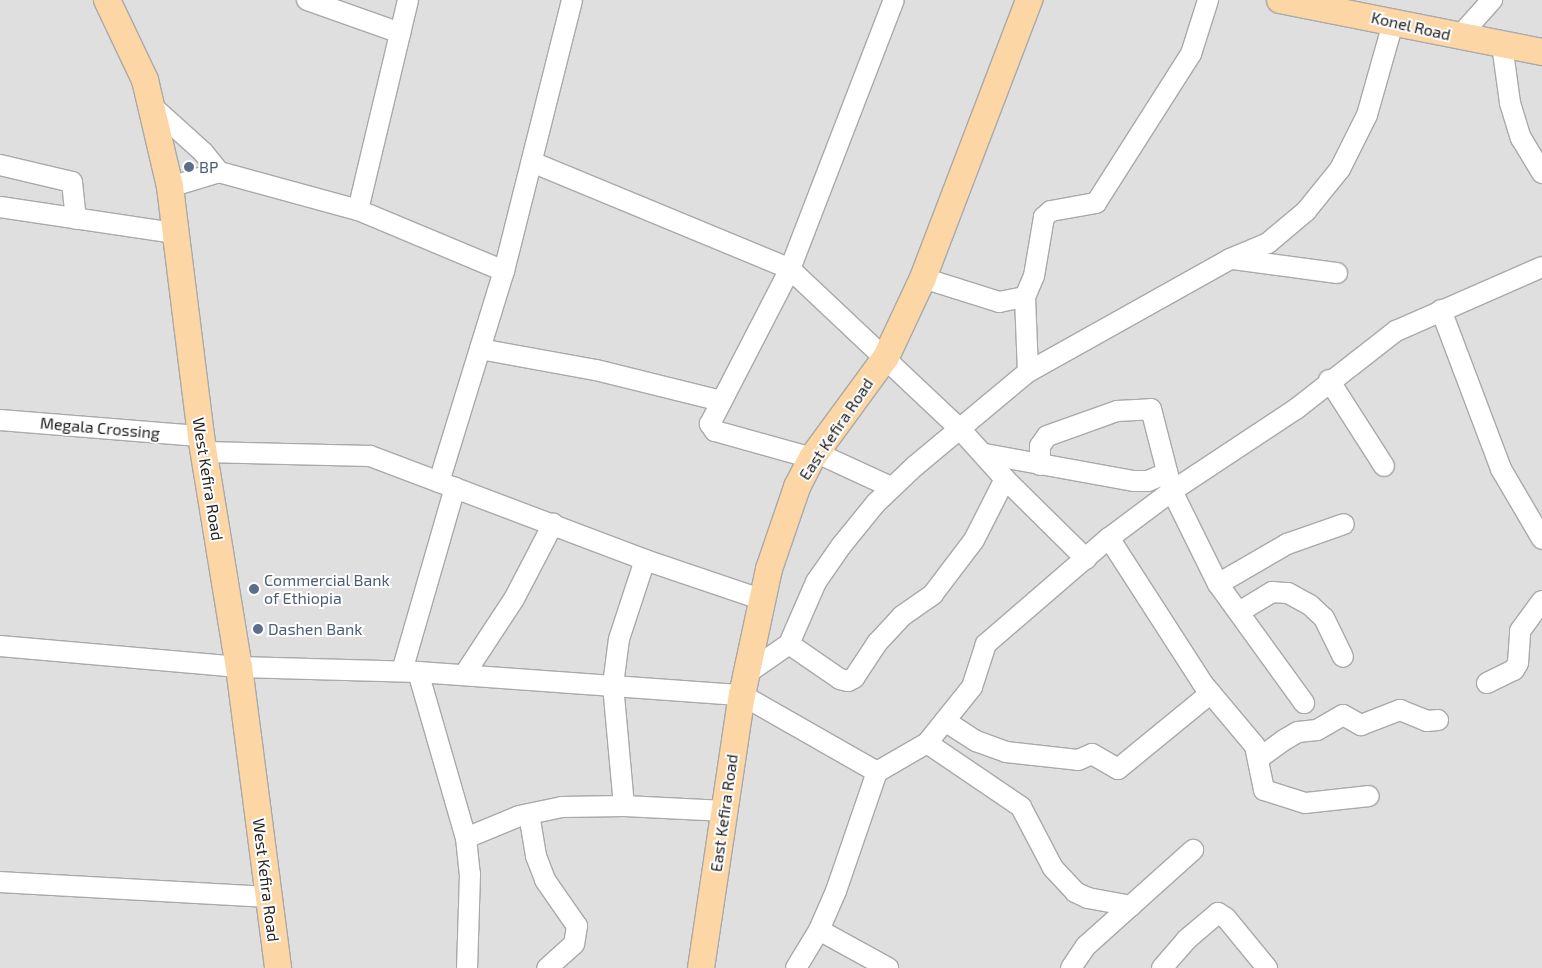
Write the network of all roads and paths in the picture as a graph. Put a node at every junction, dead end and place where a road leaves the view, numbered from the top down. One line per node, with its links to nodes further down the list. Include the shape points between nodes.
1 (107, 0): 16 (main road, West Kefira Road, via 145,80)
2 (307, 0): 12 (street)
3 (408, 0): 12 (street)
4 (572, 0): 17 (street)
5 (894, 0): 28 (street)
6 (1029, 0): 31 (main road, East Kefira Road)
7 (1208, 0): 32 (street, via 1191,54 1096,203 1051,211 1044,217 1034,276)
8 (1280, 0): 10 (main road, Konel Road)
9 (1492, 0): 13 (street)
10 (1353, 6): 11 (main road, Konel Road)
11 (1393, 23): 13 (main road, Konel Road); 26 (street, via 1367,115 1340,169 1306,211 1268,243)
12 (400, 33): 23 (street)
13 (1460, 37): 14 (main road, Konel Road)
14 (1502, 45): 15 (main road, Konel Road); 20 (street, via 1512,112 1521,138)
15 (1542, 52)
16 (153, 107): 19 (street, via 203,152); 21 (main road, West Kefira Road)
17 (532, 162): 28 (street); 29 (street)
18 (0, 165): 24 (street, via 72,182)
19 (219, 172): 21 (street); 23 (street)
20 (1542, 173)
21 (170, 187): 25 (main road, West Kefira Road)
22 (0, 207): 24 (street)
23 (358, 210): 29 (street)
24 (76, 219): 25 (street)
25 (175, 232): 41 (main road, West Kefira Road)
26 (1230, 259): 30 (street); 36 (street)
27 (1542, 267): 33 (street)
28 (790, 270): 35 (street); 38 (street)
29 (504, 271): 34 (street)
30 (1337, 273)
31 (923, 278): 32 (street, via 999,302); 35 (main road, East Kefira Road)
32 (1025, 297): 36 (street)
33 (1441, 310): 37 (street, via 1396,331); 53 (street, via 1502,469)
34 (480, 349): 38 (street, via 596,370); 48 (street)
35 (886, 357): 40 (street); 43 (main road, East Kefira Road)
36 (1028, 372): 40 (street)
37 (1329, 380): 45 (street); 47 (street, via 1296,409)
38 (721, 401): 43 (street, via 712,419 712,430)
39 (0, 420): 41 (street, Megala Crossing)
40 (960, 429): 42 (street); 49 (street)
41 (202, 444): 48 (street, Megala Crossing, via 370,456); 63 (main road, West Kefira Road)
42 (985, 454): 44 (street); 46 (street)
43 (814, 455): 49 (street); 57 (main road, East Kefira Road, via 797,487)
44 (1040, 465): 47 (street, via 1134,481); 47 (street, via 1040,446 1046,436 1117,411 1147,408 1154,413)
45 (1384, 466)
46 (1005, 479): 54 (street); 60 (street, via 974,540 933,594 902,616 877,643 854,678 848,681 840,679)
47 (1170, 482): 52 (street); 56 (street)
48 (447, 484): 50 (street, Megala Crossing); 64 (street)
49 (891, 487): 60 (street, via 841,546 816,582)
50 (553, 524): 55 (street, Megala Crossing); 65 (street, via 509,606)
51 (1344, 524): 56 (street, via 1286,544)
52 (1109, 538): 54 (street); 69 (street)
53 (1542, 539)
54 (1086, 559): 72 (street, via 986,644 972,688)
55 (645, 560): 57 (street, Megala Crossing); 68 (street, via 620,639)
56 (1218, 584): 59 (street)
57 (760, 599): 67 (main road, East Kefira Road)
58 (1542, 601): 66 (street, via 1520,631 1518,662 1514,670)
59 (1239, 612): 62 (street, via 1272,592 1288,593 1310,605 1324,618); 70 (street)
60 (789, 644): 67 (street)
61 (0, 646): 63 (street)
62 (1343, 657)
63 (239, 667): 64 (street); 83 (main road, West Kefira Road)
64 (410, 671): 65 (street); 80 (street)
65 (464, 675): 68 (street)
66 (1487, 683)
67 (744, 684): 68 (street); 75 (street); 78 (main road, East Kefira Road)
68 (612, 685): 77 (street)
69 (1211, 693): 72 (street, via 1118,769 1092,754 1078,760 1006,752 976,741); 74 (street, via 1255,746)
70 (1304, 703)
71 (1438, 720): 74 (street, via 1427,721 1400,710 1369,725 1361,725 1343,715 1317,730 1298,732)
72 (945, 721): 73 (street)
73 (927, 743): 75 (street); 84 (street, via 1020,807 1053,868 1075,892 1088,898)
74 (1258, 759): 76 (street, via 1260,784 1273,794 1311,803)
75 (877, 772): 85 (street, via 836,891)
76 (1369, 796)
77 (624, 806): 78 (street); 79 (street, via 562,807)
78 (725, 811): 89 (main road, East Kefira Road)
79 (529, 814): 80 (street); 88 (street, via 536,856 545,880 578,926 574,944)
80 (466, 838): 87 (street, via 470,874)
81 (1193, 850): 84 (street)
82 (0, 882): 83 (street)
83 (268, 897): 86 (main road, West Kefira Road)
84 (1131, 906): 92 (street, via 1086,946)
85 (819, 930): 90 (street); 91 (street)
86 (278, 968)
87 (467, 968)
88 (547, 968)
89 (701, 968)
90 (796, 968)
91 (888, 968)
92 (1071, 968)
93 (1162, 968): 94 (street, via 1186,940 1218,913 1226,918)
94 (1267, 968)

